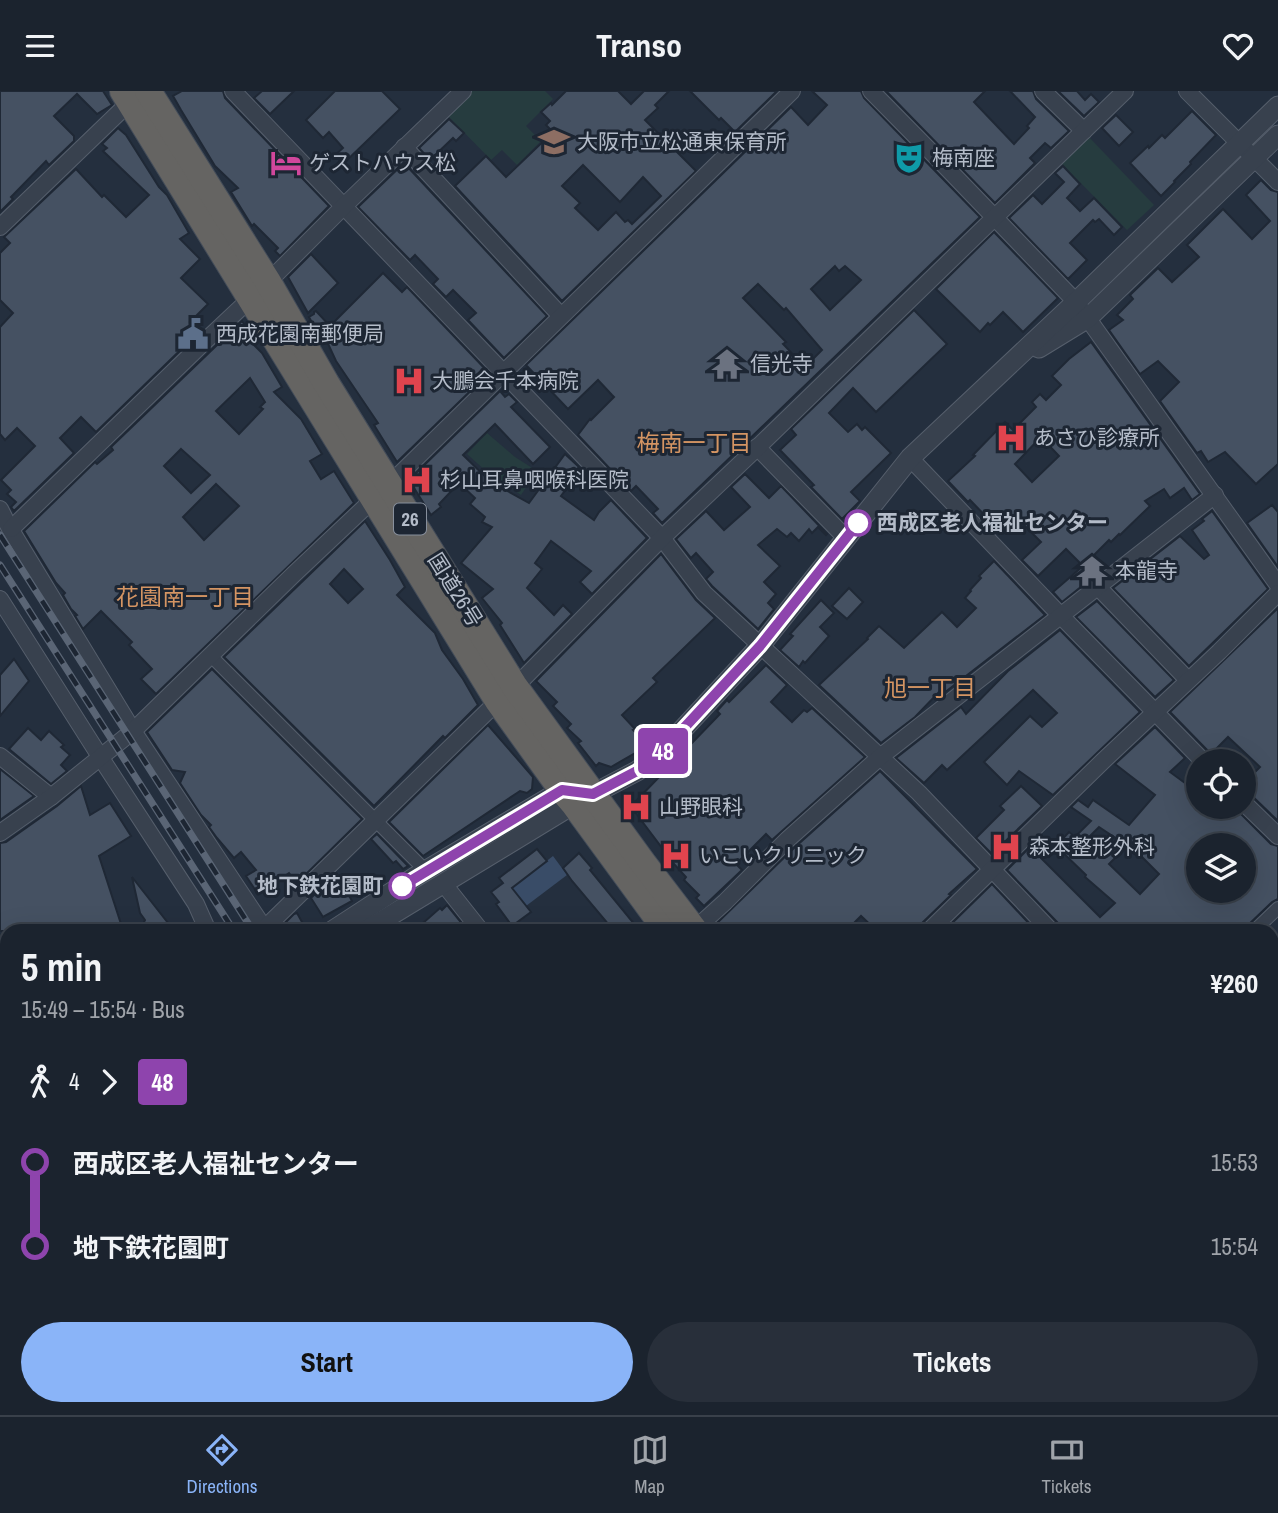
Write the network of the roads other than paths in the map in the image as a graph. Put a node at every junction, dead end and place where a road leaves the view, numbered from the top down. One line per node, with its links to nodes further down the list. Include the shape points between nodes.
1 (233, 91): 16 (street)
2 (463, 91): 13 (street)
3 (792, 91): 21 (street)
4 (870, 91): 17 (street)
5 (1043, 91): 10 (street)
6 (1125, 91): 10 (street)
7 (1187, 91): 12 (street)
8 (136, 94): 18 (street); 19 (highway, 国道26号 / 26)
9 (1278, 106): 12 (street)
10 (1084, 131): 17 (street)
11 (1278, 135): 14 (street)
12 (1240, 143): 14 (street); 20 (street)
13 (404, 148): 16 (street); 21 (street)
14 (1254, 158): 15 (street); 22 (street)
15 (1278, 182)
16 (344, 206): 19 (street); 24 (street)
17 (995, 217): 20 (street); 25 (street)
18 (0, 227)
19 (260, 290): 27 (highway, 国道26号 / 26, via 327,383); 30 (street)
20 (1076, 302): 22 (street); 23 (street)
21 (561, 316): 24 (street)
22 (1088, 318): 23 (street); 28 (street)
23 (1006, 367): 26 (street)
24 (503, 372): 27 (street); 31 (street)
25 (758, 447): 31 (street); 32 (street)
26 (910, 458): 32 (street); 37 (street)
27 (381, 492): 39 (street); 41 (highway, 国道26号 / 26)
28 (1215, 495): 33 (street); 34 (street)
29 (0, 509): 30 (street)
30 (10, 529): 43 (street)
31 (662, 538): 38 (street, via 704,593); 41 (street)
32 (846, 538): 38 (street)
33 (1278, 585)
34 (1098, 587): 37 (street); 40 (street)
35 (1278, 593): 40 (street)
36 (0, 599): 47 (street)
37 (1061, 616): 42 (street); 46 (street)
38 (760, 646): 46 (street); 48 (street, via 659,755 637,771)
39 (211, 656): 43 (street); 51 (street)
40 (1188, 680): 42 (street)
41 (507, 694): 48 (highway, 国道26号 / 26); 51 (street)
42 (1155, 713): 44 (street); 55 (street)
43 (133, 731): 47 (street); 59 (street)
44 (1191, 749)
45 (0, 756): 49 (street)
46 (880, 757): 55 (street); 66 (street)
47 (101, 758): 49 (street); 58 (street)
48 (576, 796): 56 (street); 61 (street, via 415,877); 64 (highway, 国道26号 / 26); 65 (highway, 国道26号 / 26)
49 (51, 797): 52 (street)
50 (1256, 815): 53 (street)
51 (376, 820): 54 (street); 60 (street)
52 (0, 834)
53 (1278, 837)
54 (421, 866)
55 (992, 870): 67 (street); 68 (street)
56 (443, 883): 62 (street); 63 (street)
57 (1278, 908): 69 (street)
58 (205, 924)
59 (261, 924)
60 (271, 924)
61 (343, 924)
62 (376, 924)
63 (475, 924)
64 (662, 924)
65 (689, 924)
66 (701, 924)
67 (936, 924)
68 (1044, 924)
69 (1261, 924)

